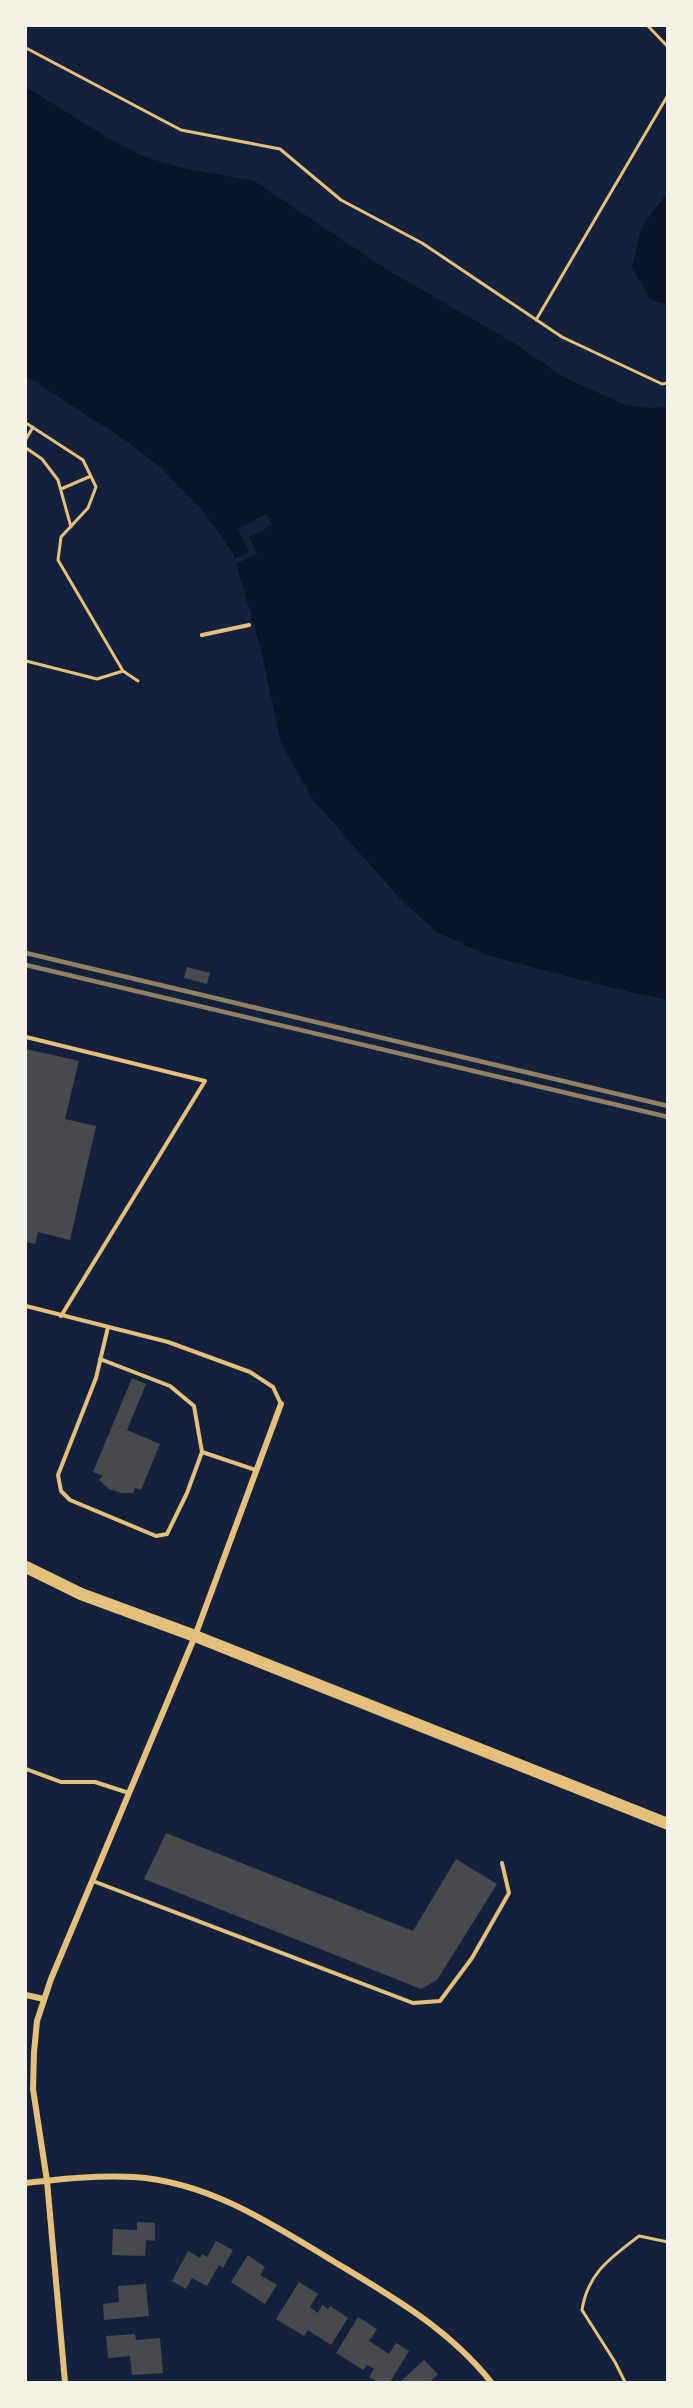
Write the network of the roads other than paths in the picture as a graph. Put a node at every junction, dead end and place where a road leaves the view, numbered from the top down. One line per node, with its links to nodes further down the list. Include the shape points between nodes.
1 (249, 625): 2 (lane)
2 (202, 634)
3 (26, 1038): 5 (lane, via 205,1081)
4 (26, 1306): 5 (lane)
5 (61, 1316): 6 (lane)
6 (108, 1327): 7 (lane); 8 (lane, via 168,1342 250,1372 273,1387)
7 (100, 1359): 9 (lane, via 170,1386 194,1406); 9 (lane, via 58,1475 61,1491 70,1500 156,1536 168,1534)
8 (281, 1404): 10 (street)
9 (202, 1452): 10 (lane)
10 (256, 1470): 12 (street)
11 (26, 1567): 12 (main road, via 81,1594)
12 (195, 1636): 14 (street); 15 (main road)
13 (26, 1769): 14 (lane, via 61,1782 95,1782)
14 (129, 1794): 17 (street)
15 (668, 1824)
16 (502, 1863): 17 (lane, via 509,1893 472,1958 440,2001 413,2002)
17 (93, 1881): 19 (street)
18 (26, 1995): 19 (street)
19 (44, 2000): 20 (street, via 37,2021 33,2089)
20 (47, 2181): 21 (street); 22 (street); 23 (street, via 136,2177 229,2201 409,2307 444,2333)
21 (26, 2183)
22 (65, 2382)
23 (491, 2382)

